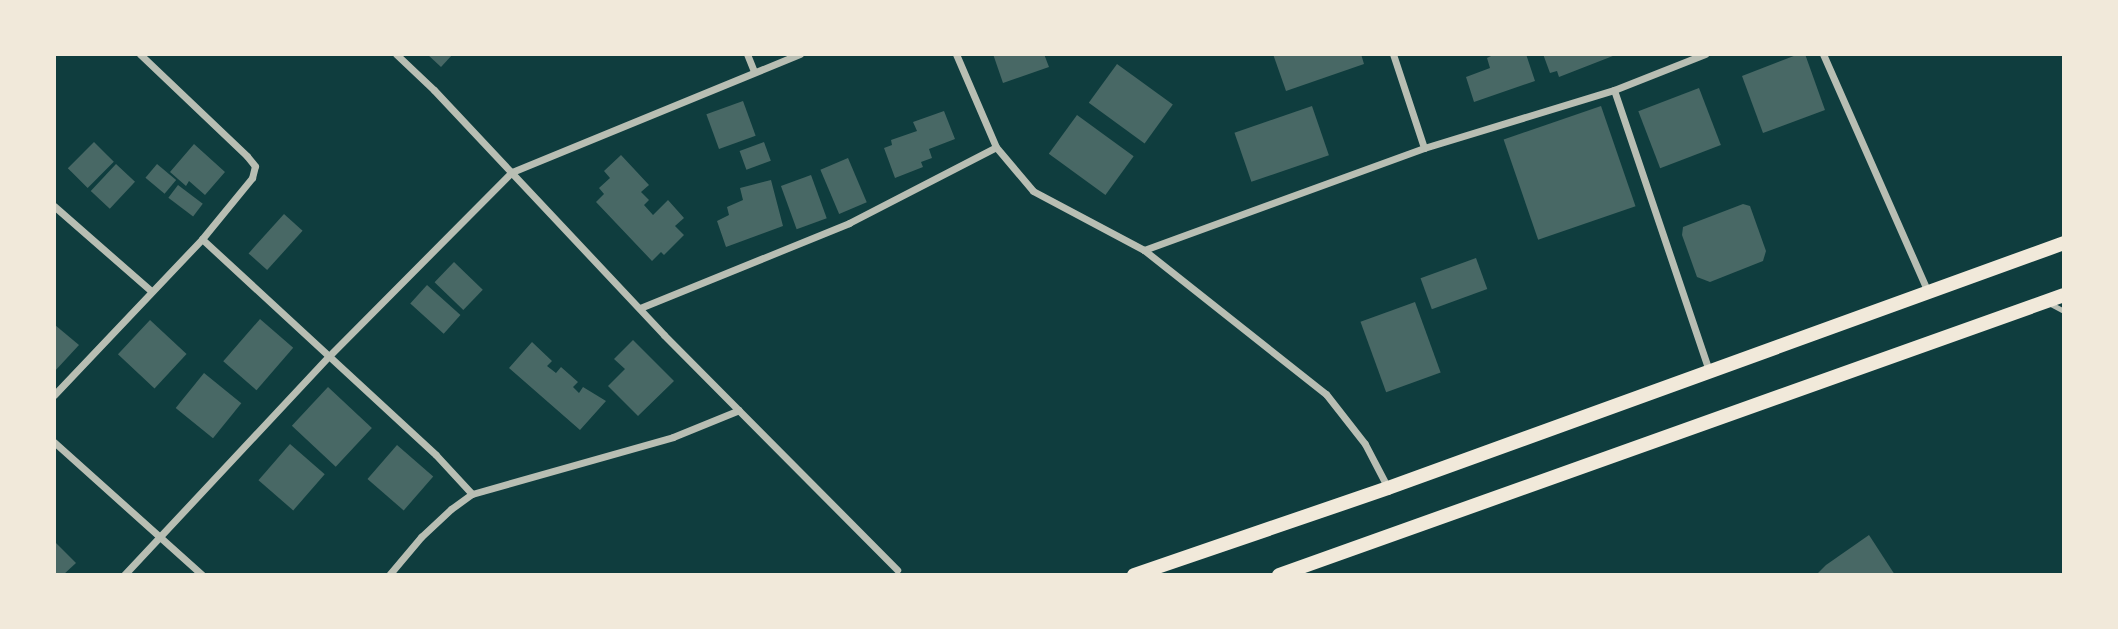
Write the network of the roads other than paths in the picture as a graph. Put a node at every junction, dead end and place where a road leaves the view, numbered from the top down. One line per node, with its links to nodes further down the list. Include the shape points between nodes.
1 (139, 54): 15 (street, via 255,166 252,178)
2 (396, 54): 13 (street)
3 (747, 54): 9 (street)
4 (800, 54): 9 (street)
5 (956, 54): 11 (street)
6 (1392, 54): 12 (street)
7 (1705, 54): 10 (street)
8 (1823, 54): 19 (street)
9 (754, 71): 13 (street)
10 (1614, 90): 12 (street); 25 (street)
11 (996, 147): 17 (street, via 1032,191); 22 (street, via 849,223)
12 (1424, 148): 17 (street)
13 (512, 172): 22 (street); 24 (street)
14 (54, 206): 18 (street)
15 (202, 239): 18 (street); 24 (street)
16 (2064, 243): 19 (highway)
17 (1144, 250): 29 (street, via 1326,394 1366,444)
18 (151, 291): 26 (street)
19 (1928, 292): 25 (highway)
20 (2064, 295): 21 (highway)
21 (2047, 301): 23 (lane); 37 (highway)
22 (640, 308): 27 (street)
23 (2064, 311)
24 (330, 355): 30 (street); 31 (street)
25 (1709, 371): 29 (highway)
26 (54, 395)
27 (739, 410): 30 (street, via 673,437); 32 (street)
28 (54, 442): 31 (street)
29 (1388, 488): 36 (highway)
30 (472, 494): 35 (street, via 431,528)
31 (162, 536): 33 (street); 34 (street)
32 (897, 570)
33 (124, 575)
34 (202, 575)
35 (389, 575)
36 (1134, 575)
37 (1279, 575)

